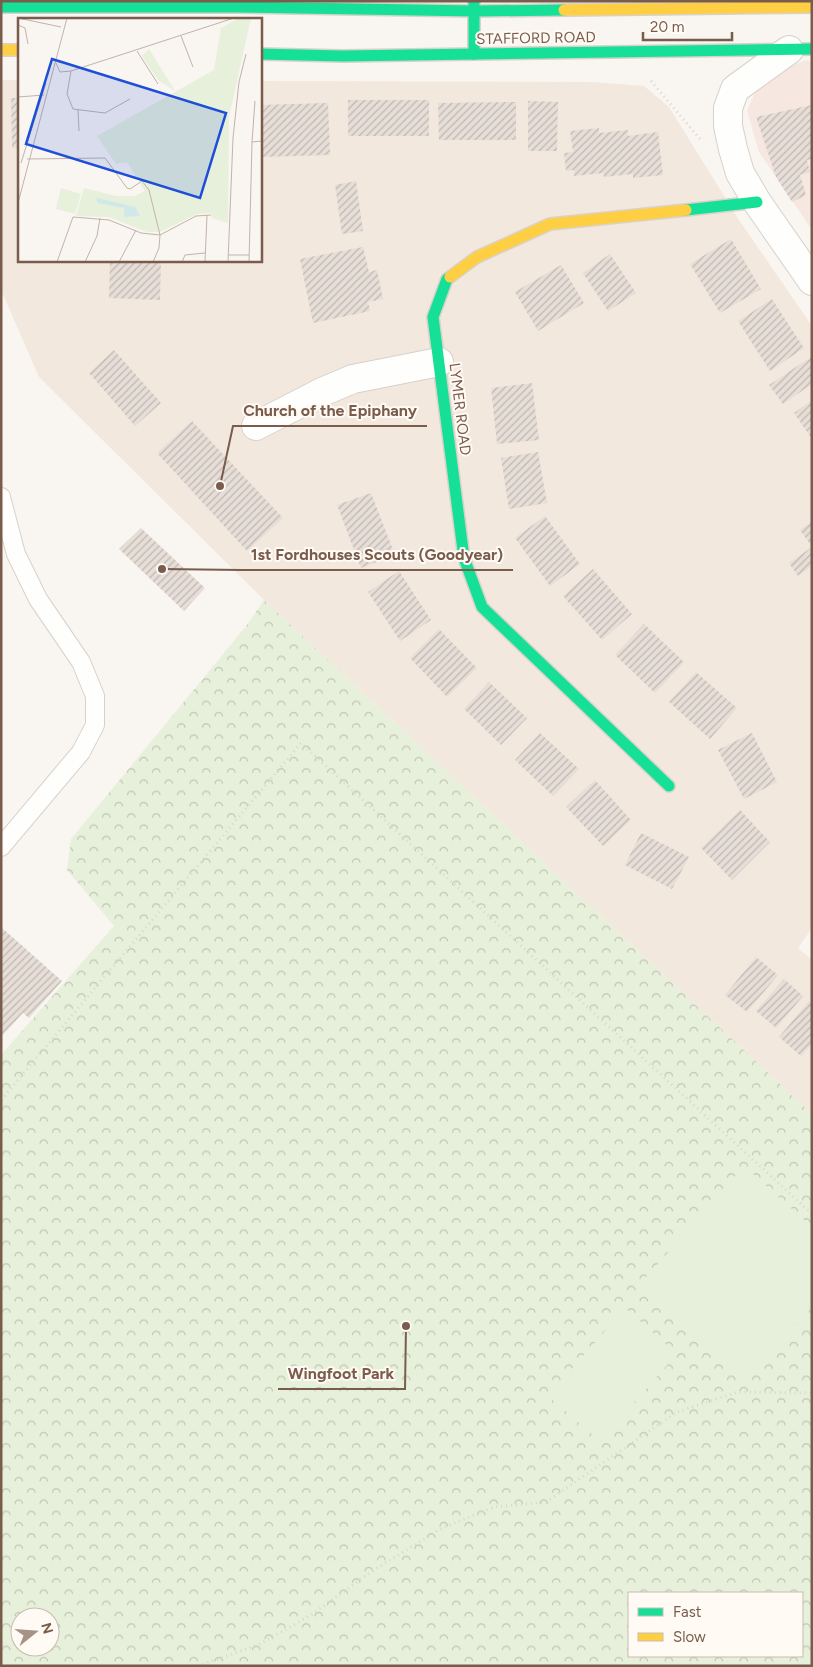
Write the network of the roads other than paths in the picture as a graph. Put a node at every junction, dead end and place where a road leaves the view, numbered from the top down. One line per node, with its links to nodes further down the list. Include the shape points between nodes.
1 (474, 6): 2 (main road, STAFFORD ROAD); 3 (main road, STAFFORD ROAD); 8 (main road)
2 (1, 7)
3 (812, 7)
4 (800, 49): 8 (main road, STAFFORD ROAD); 9 (street, via 736,89 728,108 732,149 740,173)
5 (1, 50): 6 (main road)
6 (18, 50)
7 (261, 54): 8 (main road, STAFFORD ROAD)
8 (474, 54)
9 (757, 202): 10 (street); 11 (main road, LYMER ROAD, via 550,224 477,257 447,279 444,287 433,317)
10 (812, 281)
11 (438, 362): 12 (street, via 353,379); 14 (main road, LYMER ROAD, via 464,558 482,607)
12 (256, 426)
13 (1, 497): 15 (lane, via 16,554 38,599 81,662 95,696 95,725 81,752)
14 (669, 786)
15 (1, 848)

